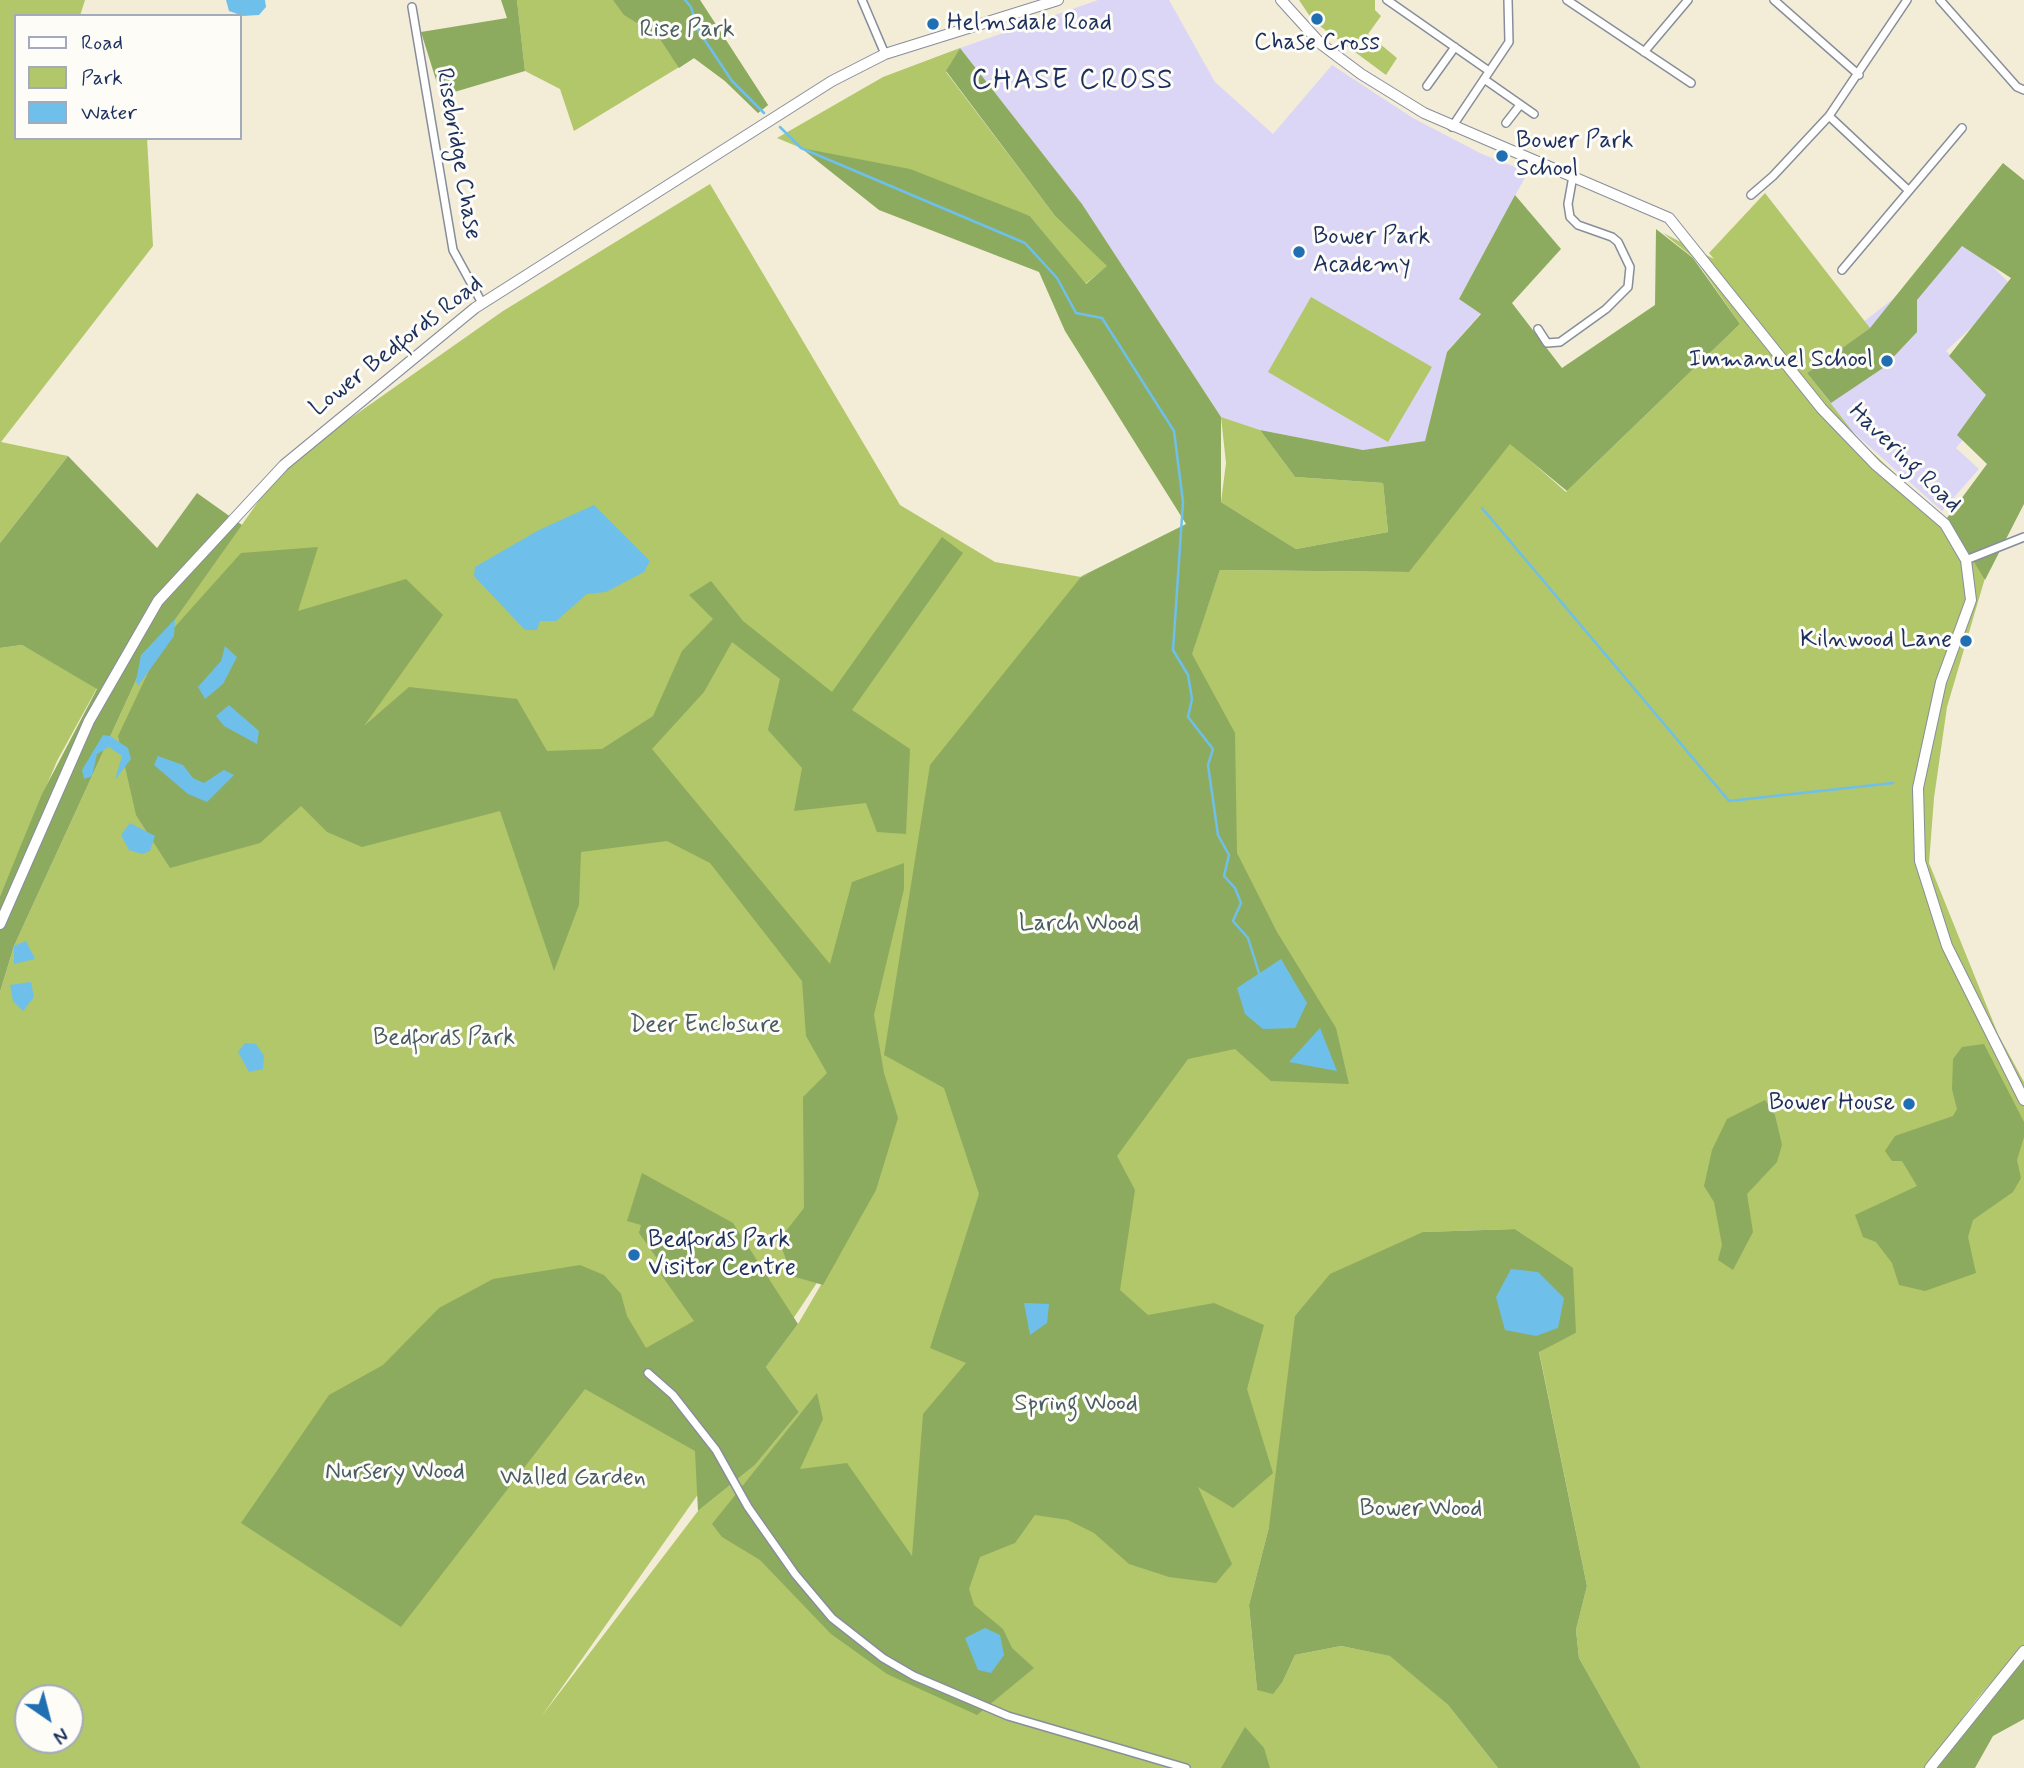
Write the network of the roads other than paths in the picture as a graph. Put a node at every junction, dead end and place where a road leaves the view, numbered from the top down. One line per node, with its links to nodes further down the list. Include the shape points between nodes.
1 (862, 0): 14 (street)
2 (1058, 0): 14 (street, Lower Bedfords Road)
3 (1281, 0): 25 (street, Havering Road, via 1346,64)
4 (1387, 0): 12 (street)
5 (1508, 0): 15 (street, via 1509,42)
6 (1567, 0): 13 (street)
7 (1688, 0): 13 (street)
8 (1774, 0): 16 (street)
9 (1908, 0): 16 (street)
10 (1940, 0): 20 (street)
11 (412, 7): 31 (street, Risebridge Chase, via 453,250)
12 (1455, 47): 15 (street); 19 (street)
13 (1644, 52): 18 (street)
14 (885, 54): 31 (street, Lower Bedfords Road, via 811,94)
15 (1489, 71): 17 (street)
16 (1859, 75): 23 (street)
17 (1484, 79): 21 (street); 25 (street)
18 (1691, 83)
19 (1427, 86)
20 (2024, 90)
21 (1520, 104): 22 (street); 24 (street)
22 (1534, 114)
23 (1829, 116): 28 (street); 29 (street)
24 (1506, 123)
25 (1452, 127): 27 (street, Havering Road)
26 (1962, 128): 28 (street)
27 (1573, 176): 32 (street, via 1567,204 1570,217 1618,242 1630,267 1628,287 1560,342 1547,343); 34 (street, Havering Road, via 1668,218 1822,409 1876,465 1945,524)
28 (1908, 190): 30 (street)
29 (1751, 195)
30 (1842, 270)
31 (482, 303): 35 (street, Lower Bedfords Road, via 284,466 158,601 89,721)
32 (1538, 329)
33 (2024, 537): 34 (street)
34 (1966, 560): 36 (street, via 1971,600 1941,682 1918,788 1920,861 1947,946)
35 (0, 924)
36 (2024, 1100)
37 (648, 1373): 39 (street, via 673,1395 716,1450 748,1507 795,1574 832,1618 883,1658 1008,1716)
38 (2024, 1651): 40 (street)
39 (1186, 1768)
40 (1930, 1768)

